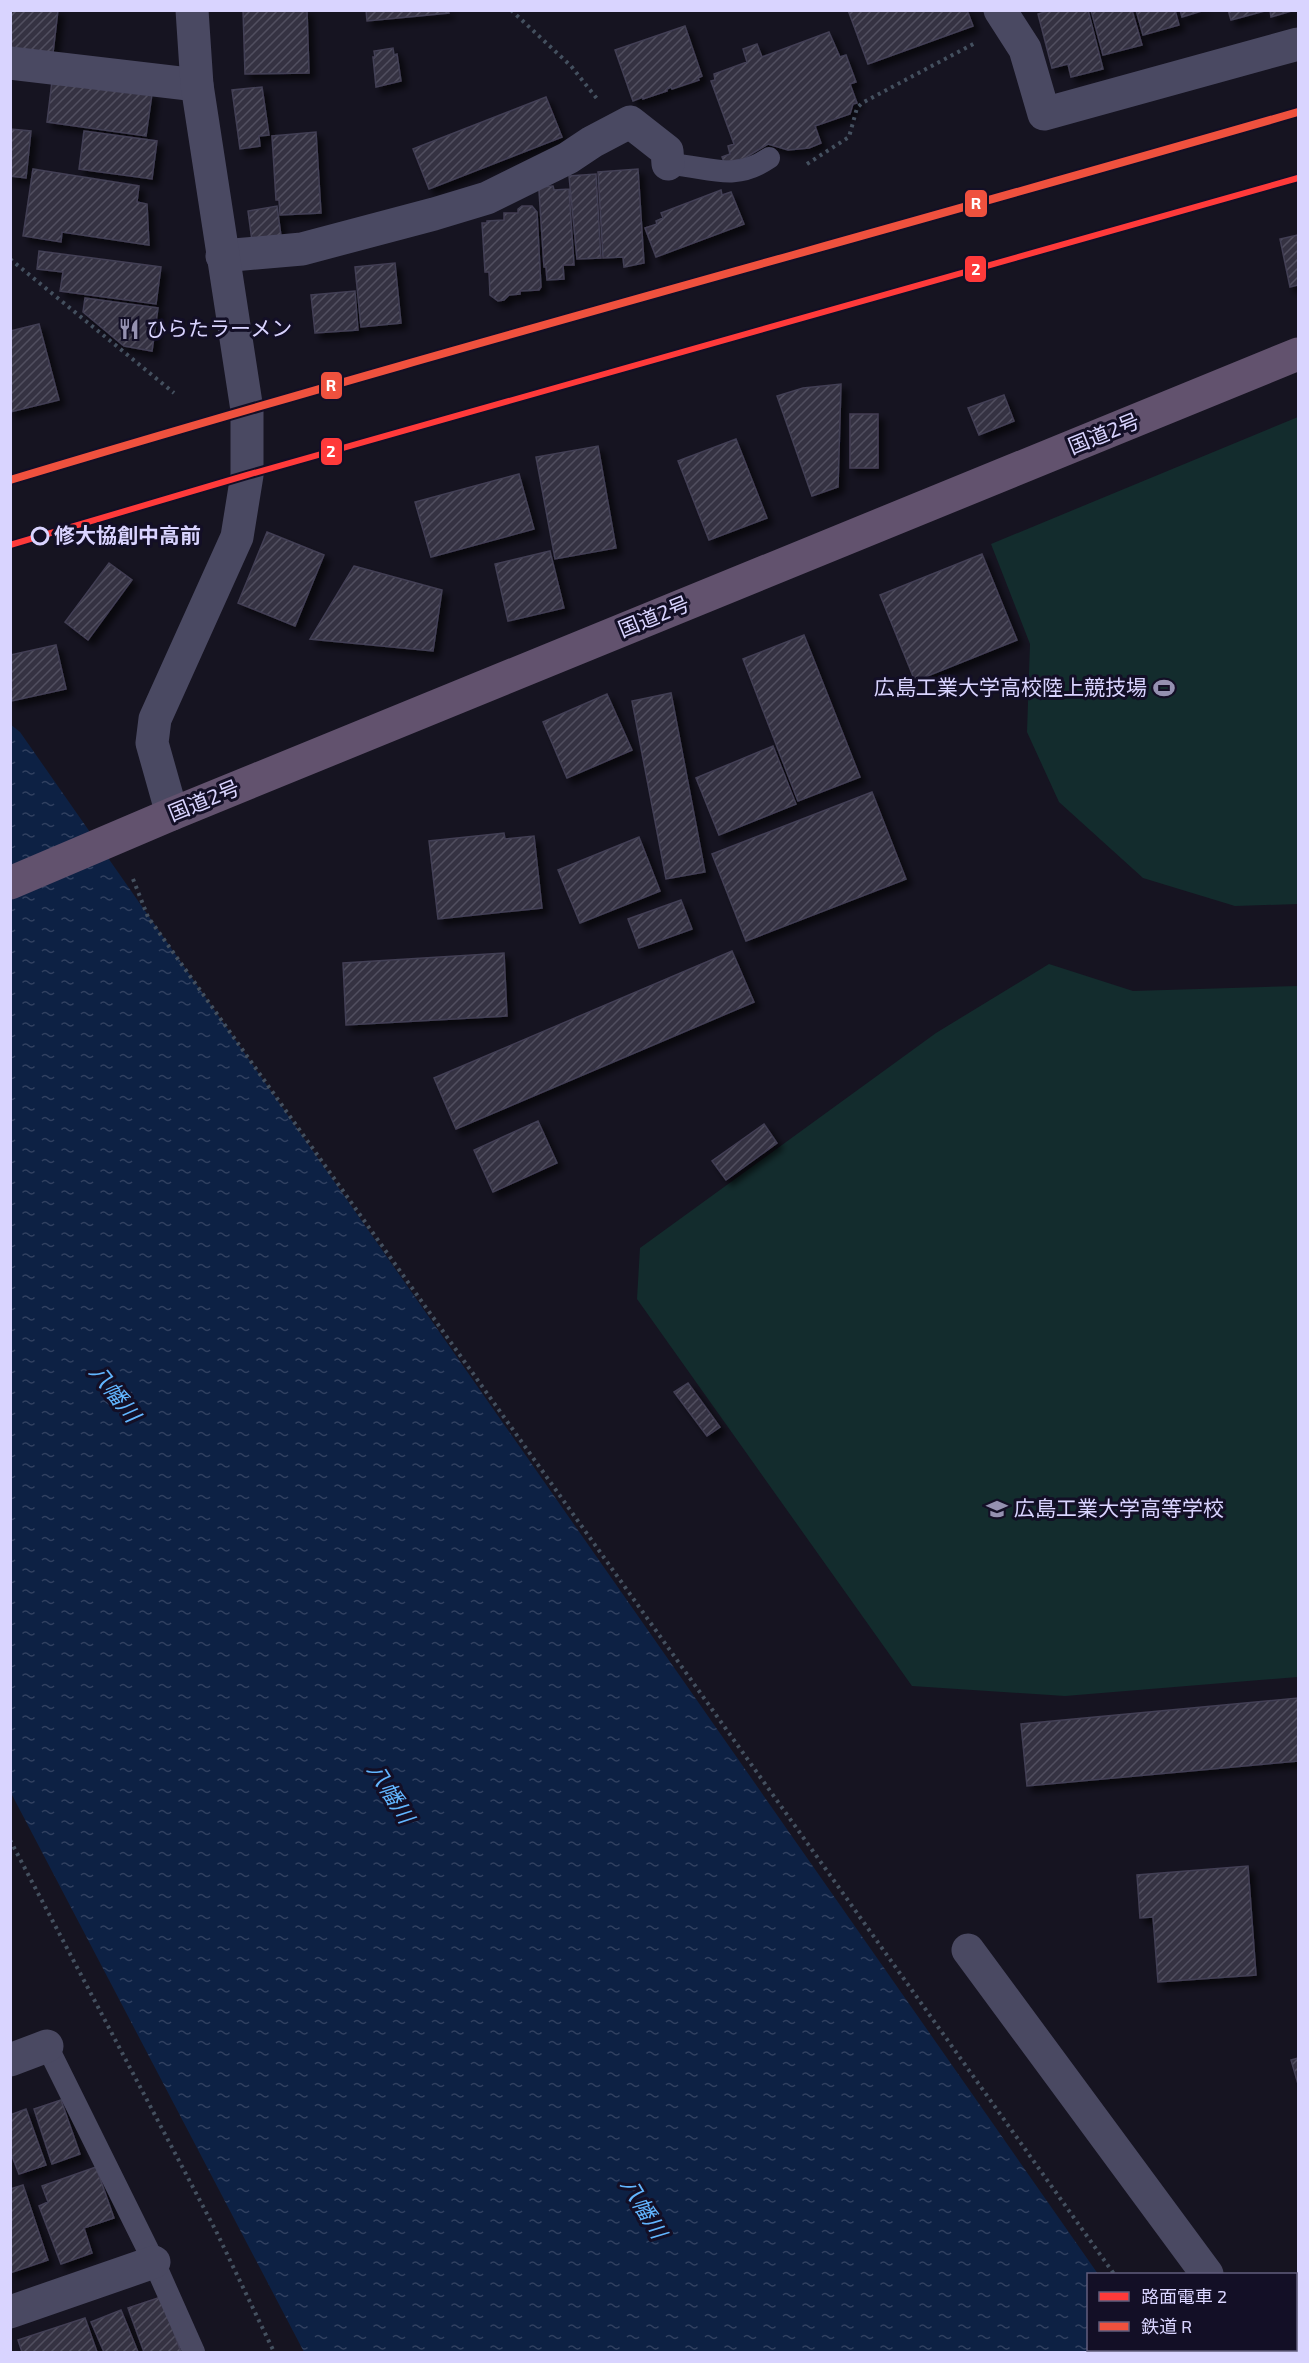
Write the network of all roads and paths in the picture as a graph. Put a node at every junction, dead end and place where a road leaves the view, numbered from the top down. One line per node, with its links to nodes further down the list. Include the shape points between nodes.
1 (192, 10): 6 (street)
2 (511, 10): 7 (path, via 571,66)
3 (1005, 17): 4 (street, via 1025,49 1044,114); 10 (path, via 862,103 849,137)
4 (1299, 44)
5 (10, 63): 6 (street)
6 (198, 85): 11 (street)
7 (620, 127): 9 (street, via 630,122 667,151); 11 (street, via 560,163 487,198 303,249)
8 (770, 158): 9 (lane, via 733,173)
9 (668, 164)
10 (807, 164)
11 (222, 256): 15 (street, via 247,410 247,475 237,537 155,719 152,743)
12 (10, 259): 14 (path)
13 (1299, 354): 15 (highway, 国道2号)
14 (174, 393)
15 (172, 814): 17 (highway, 国道2号)
16 (133, 879): 23 (path, via 148,917)
17 (10, 883)
18 (10, 1840): 27 (path, via 216,2231)
19 (968, 1950): 24 (street)
20 (46, 2046): 21 (street); 22 (lane)
21 (10, 2060)
22 (154, 2262): 25 (street); 26 (lane)
23 (1113, 2273)
24 (1206, 2273)
25 (10, 2312)
26 (194, 2352)
27 (274, 2352)

